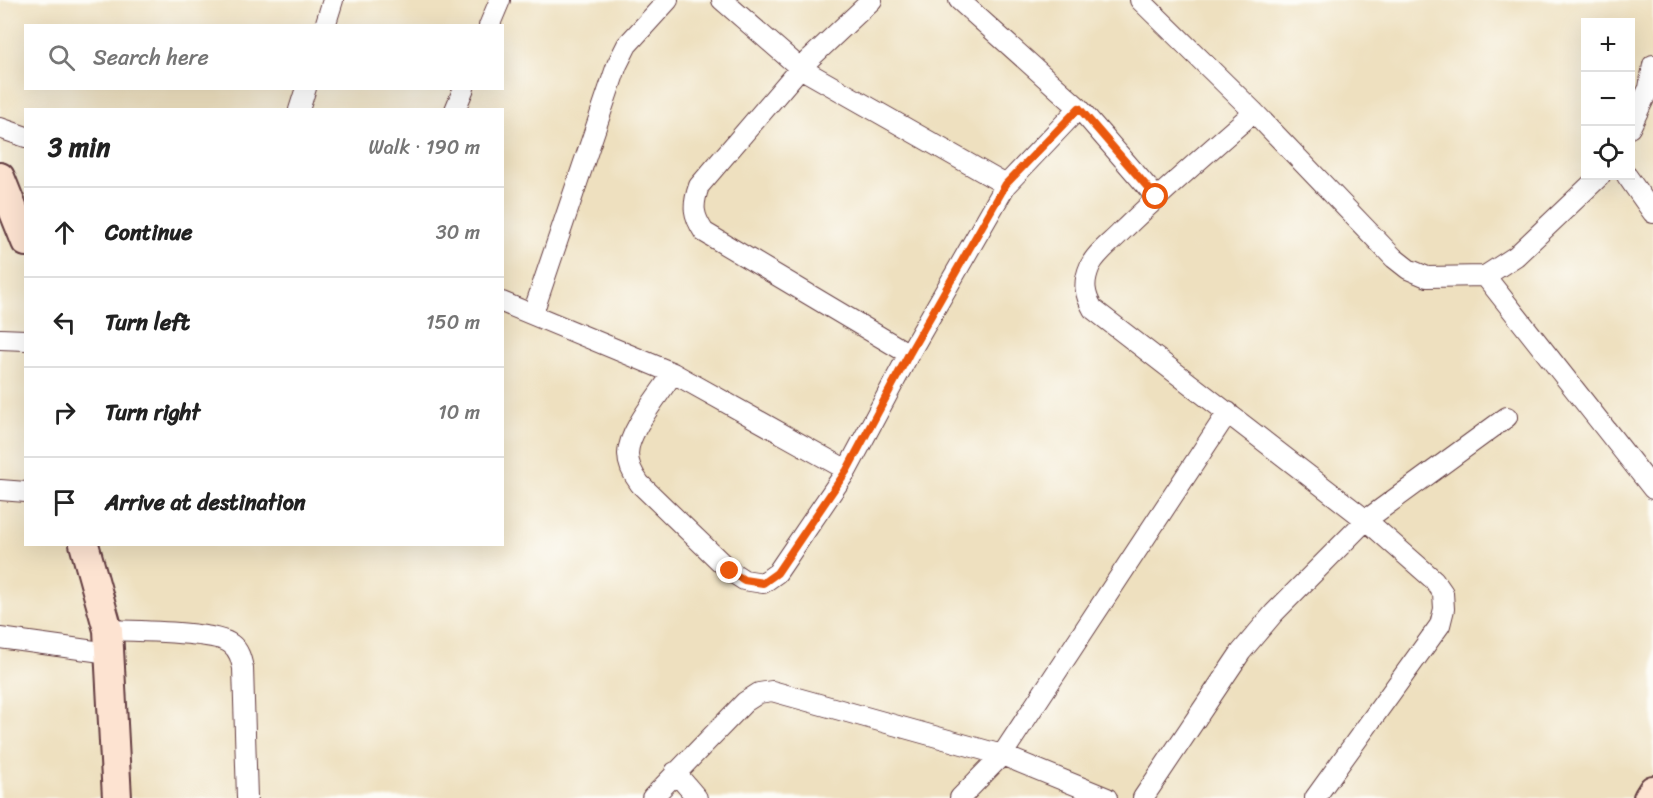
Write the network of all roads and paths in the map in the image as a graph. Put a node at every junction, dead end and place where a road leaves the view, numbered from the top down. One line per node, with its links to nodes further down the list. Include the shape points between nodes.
1 (333, 0): 8 (street)
2 (500, 0): 9 (street)
3 (668, 0): 30 (street, via 627,45 617,66)
4 (722, 0): 11 (street)
5 (872, 0): 11 (street)
6 (959, 0): 16 (street)
7 (1140, 0): 17 (street)
8 (326, 24)
9 (490, 24)
10 (1653, 65): 18 (street, via 1649,88)
11 (800, 68): 24 (street); 33 (street, via 699,186 693,201 694,216 704,232)
12 (305, 90): 14 (street)
13 (463, 90): 15 (street)
14 (300, 108)
15 (456, 108)
16 (1079, 108): 24 (street); 25 (street)
17 (1254, 112): 25 (street); 28 (street, via 1408,269 1427,277)
18 (1631, 126)
19 (0, 128): 20 (street)
20 (24, 136)
21 (0, 177): 27 (street)
22 (1596, 180): 28 (street, via 1516,256)
23 (1630, 180): 26 (street)
24 (1006, 184): 33 (street)
25 (1156, 197): 35 (street, via 1091,264 1085,295 1092,309)
26 (1653, 213)
27 (24, 237)
28 (1485, 276): 38 (street)
29 (504, 303): 30 (street)
30 (533, 313): 34 (street)
31 (0, 339): 32 (street)
32 (24, 340)
33 (909, 354): 37 (street)
34 (673, 374): 37 (street); 37 (street, via 630,438 627,456 640,484 744,580 763,583 777,573)
35 (1228, 412): 41 (street); 45 (street)
36 (1508, 417): 41 (street)
37 (847, 470)
38 (1653, 489)
39 (0, 490): 40 (street)
40 (24, 492)
41 (1366, 520): 54 (street, via 1241,652); 55 (street, via 1434,580 1443,593 1444,609 1440,625)
42 (85, 546): 44 (street)
43 (0, 638): 44 (street)
44 (109, 641): 48 (street); 49 (street, via 210,636 231,643 239,652 243,668)
45 (1002, 755): 46 (street, via 772,691 759,693 745,702); 52 (street); 53 (street)
46 (675, 772): 50 (street); 51 (street)
47 (1653, 790): 56 (street)
48 (117, 798)
49 (247, 798)
50 (652, 798)
51 (697, 798)
52 (960, 798)
53 (1107, 798)
54 (1143, 798)
55 (1315, 798)
56 (1648, 798)

